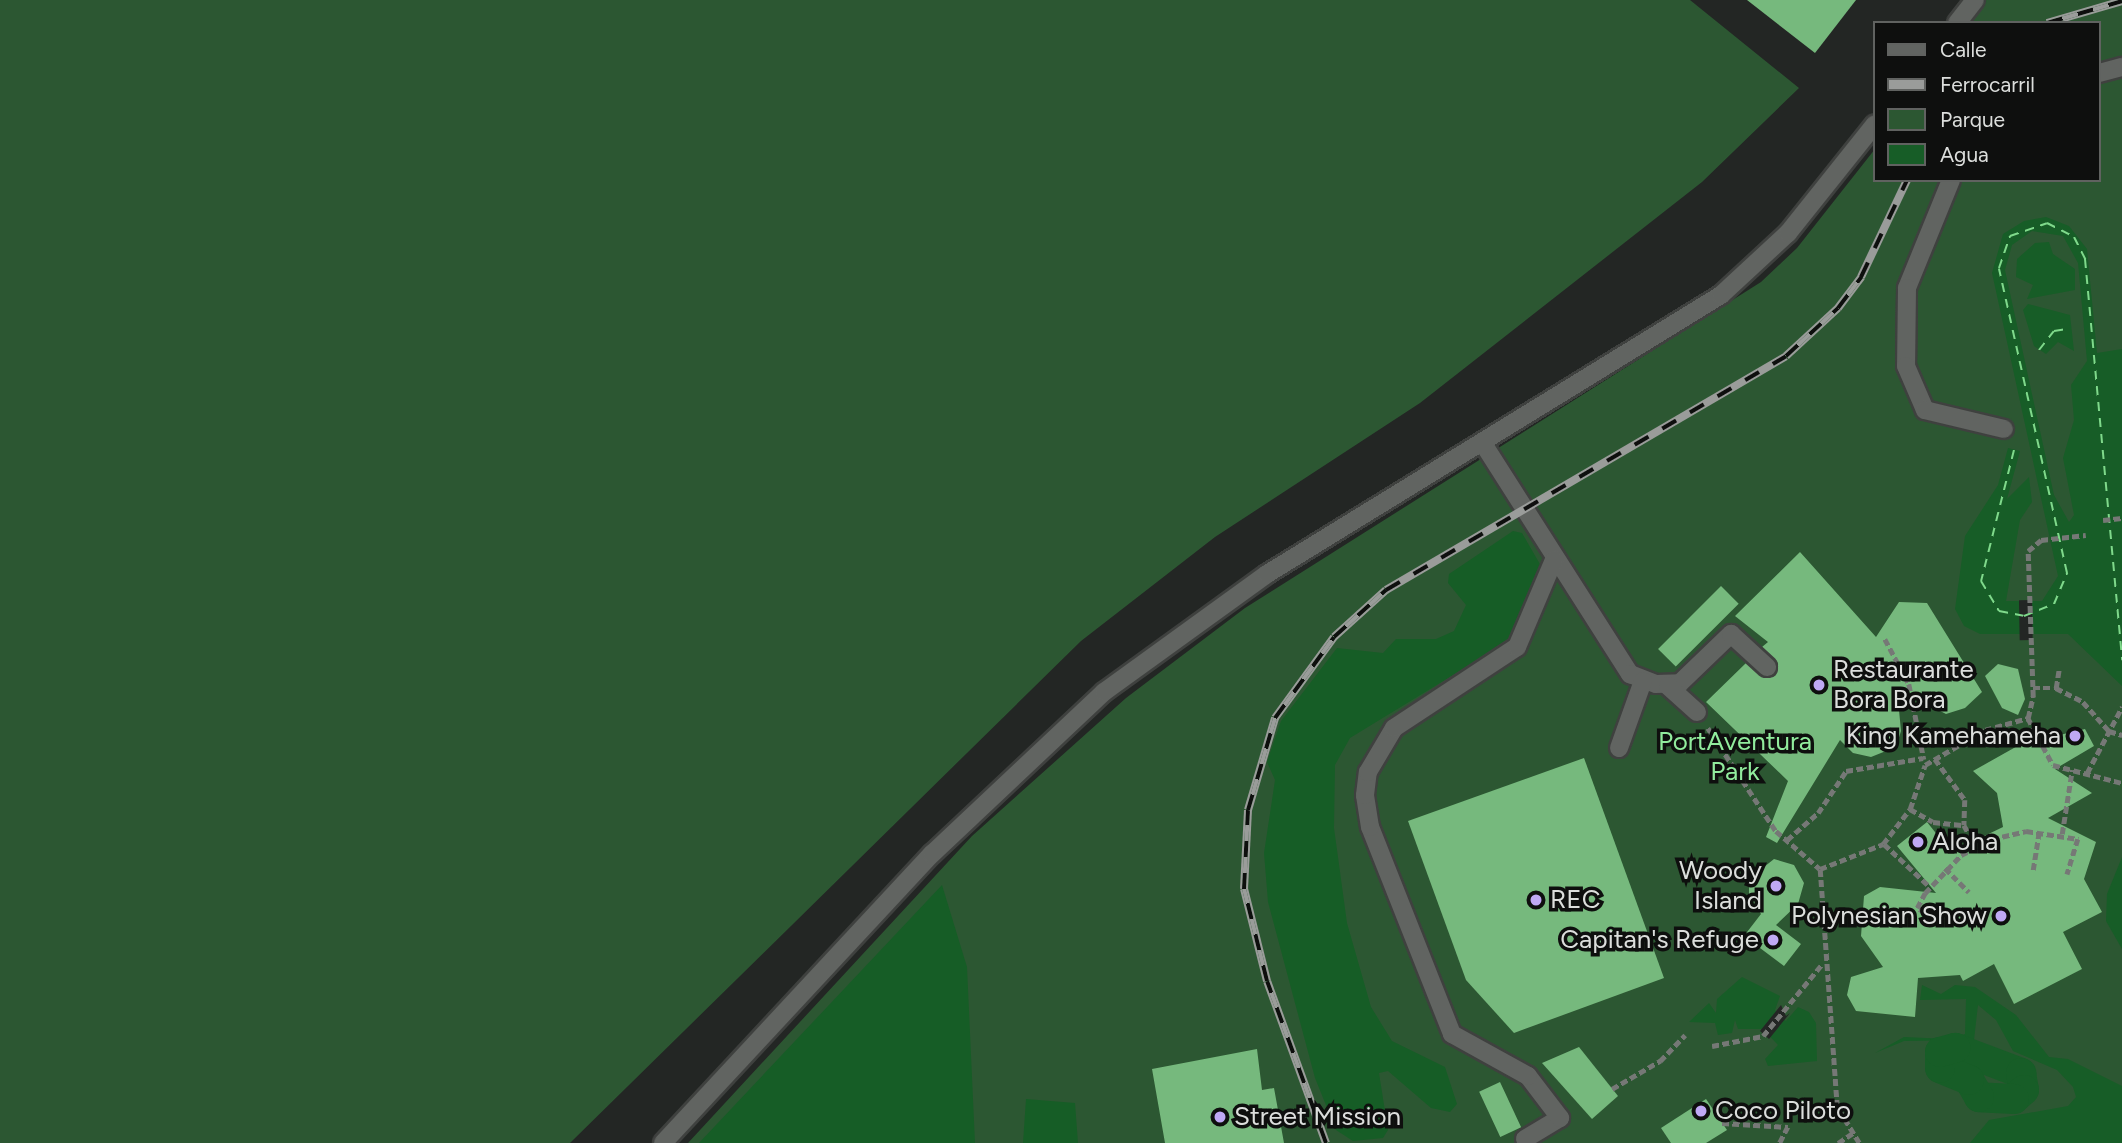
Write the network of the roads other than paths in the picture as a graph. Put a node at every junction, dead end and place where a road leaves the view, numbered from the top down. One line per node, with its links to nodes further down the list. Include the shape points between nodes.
1 (1975, 0): 2 (lane)
2 (1959, 21)
3 (2122, 67): 4 (lane)
4 (2101, 72)
5 (1874, 125): 8 (lane, via 1747,275)
6 (1950, 182): 7 (lane, via 1907,288 1906,366 1924,410)
7 (2004, 429)
8 (1484, 445): 9 (lane); 16 (lane, via 1267,574 1104,692 932,854)
9 (1554, 560): 11 (lane, via 1622,666); 15 (lane, via 1517,647 1394,728 1368,772 1365,795 1370,827 1452,1034 1528,1076 1560,1118)
10 (1767, 667): 12 (lane, via 1731,634 1680,683)
11 (1643, 681): 12 (lane); 14 (lane)
12 (1668, 686): 13 (lane)
13 (1701, 717)
14 (1619, 748)
15 (1525, 1139)
16 (663, 1143)

